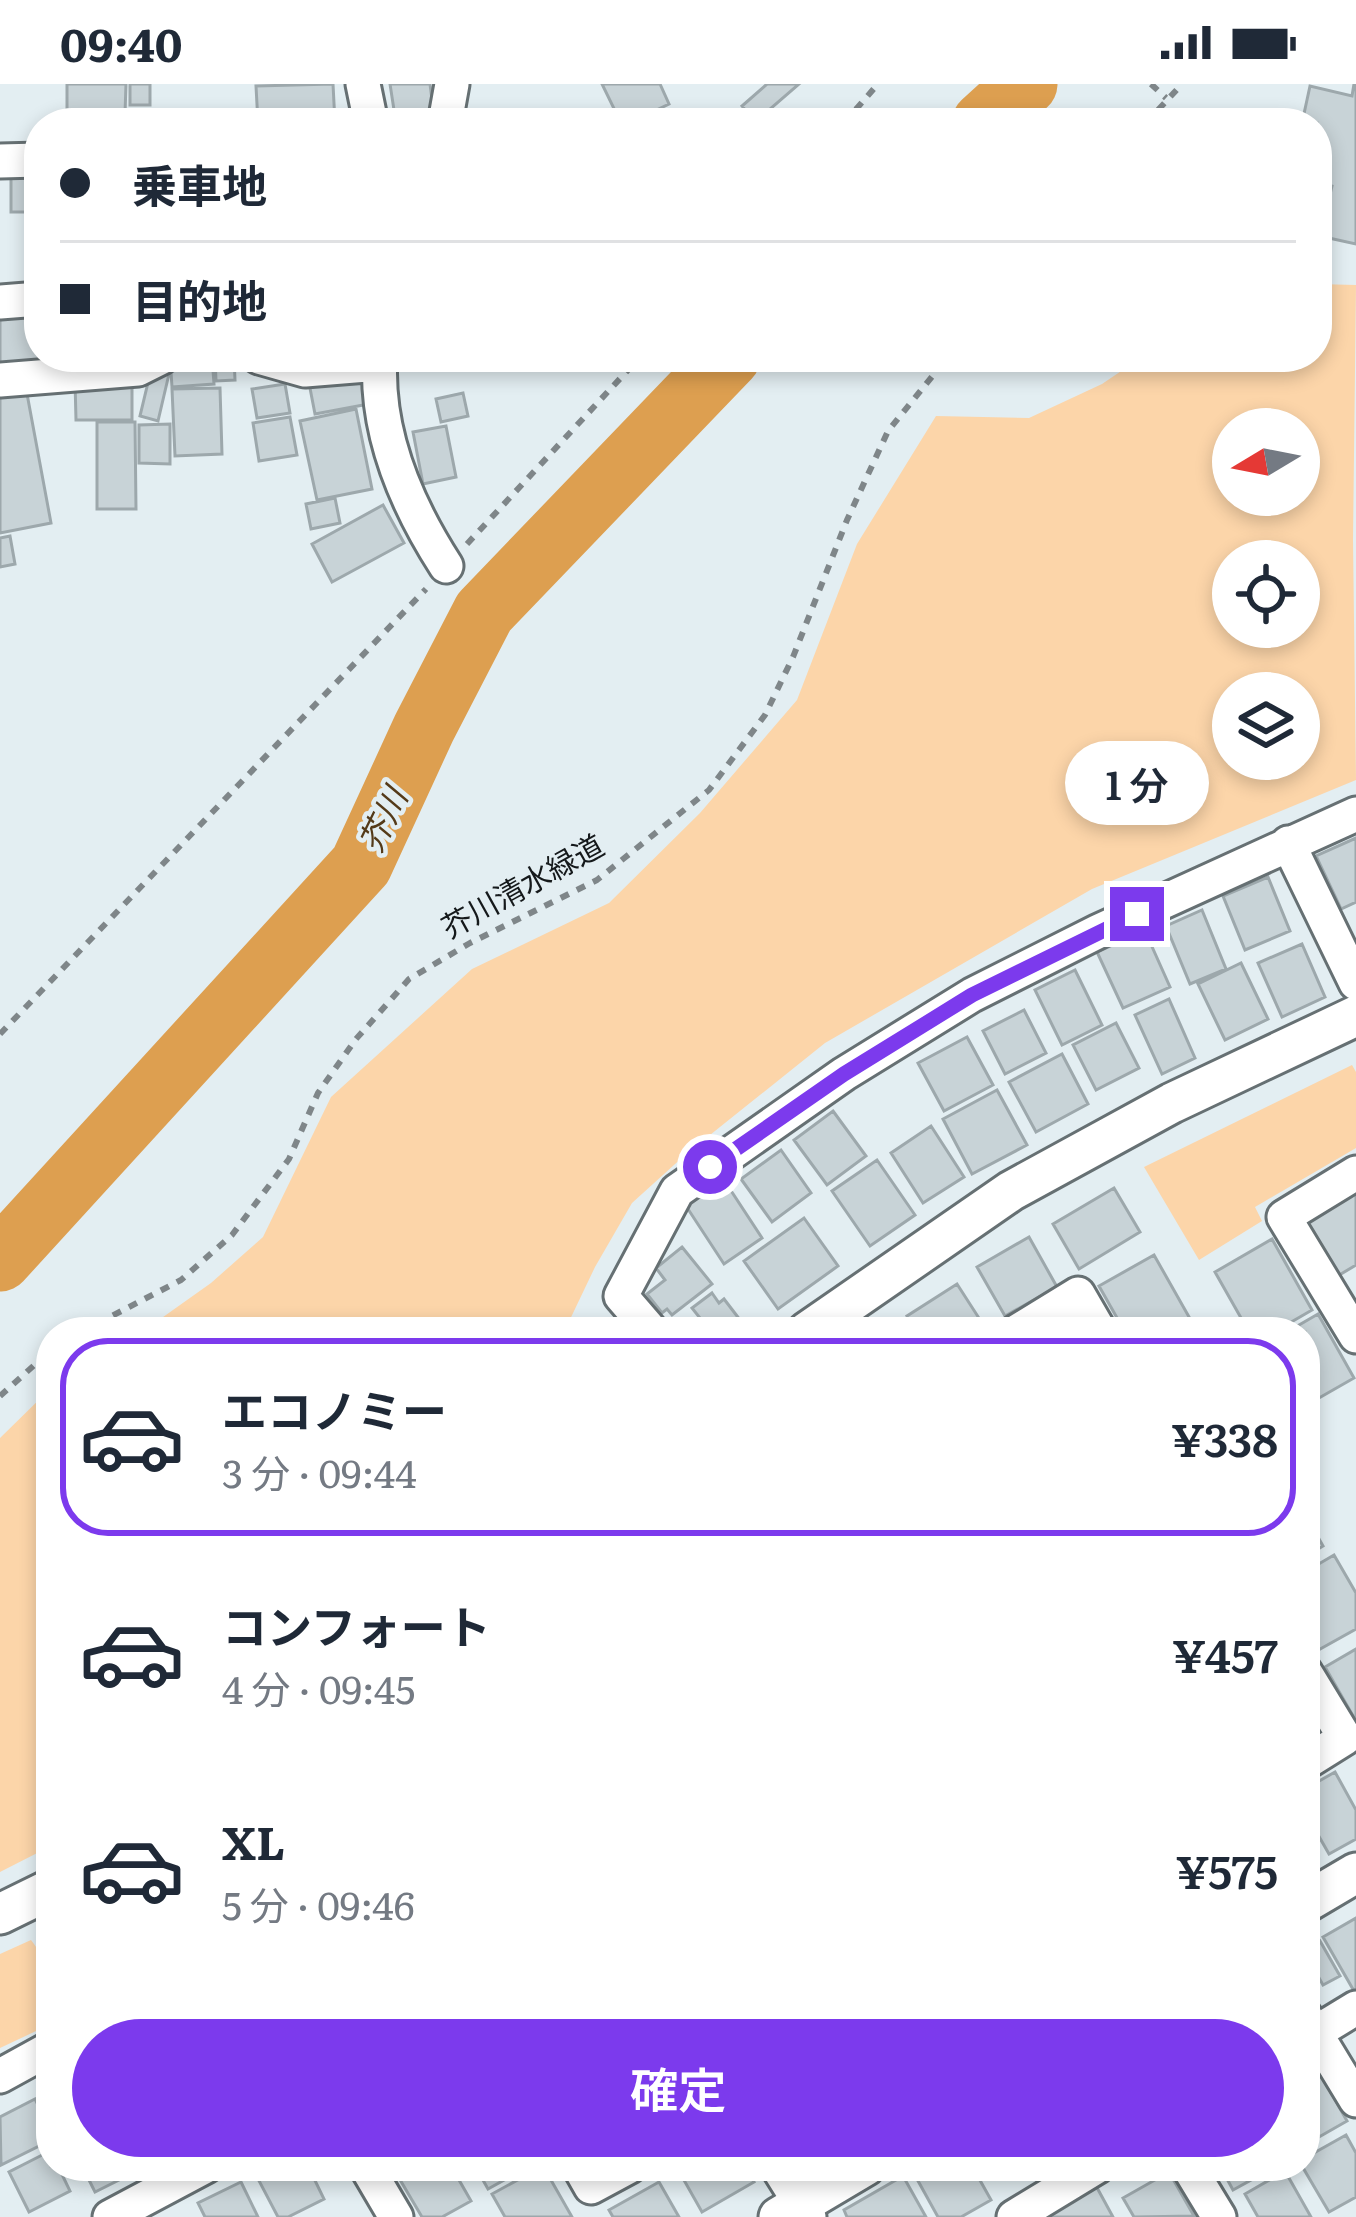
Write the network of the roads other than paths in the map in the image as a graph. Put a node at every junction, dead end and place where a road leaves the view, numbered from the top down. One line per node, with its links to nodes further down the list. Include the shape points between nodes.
1 (100, 372): 3 (street)
2 (381, 372): 4 (street, via 400,482)
3 (0, 380)
4 (446, 566)
5 (1356, 814): 6 (street)
6 (1288, 843): 7 (street); 10 (street, via 972,995 677,1191 621,1296)
7 (1356, 983)
8 (1356, 1016): 11 (street, via 1172,1102 1011,1191)
9 (1356, 1173): 14 (street, via 1285,1217)
10 (639, 1317)
11 (829, 1317)
12 (1040, 1317): 13 (street, via 1078,1294)
13 (1091, 1317)
14 (1356, 1336)
15 (1320, 1697): 16 (street, via 1345,1738)
16 (1320, 1753)
17 (1356, 1873): 18 (street)
18 (1320, 1894)
19 (36, 1896): 20 (street)
20 (0, 1914)
21 (1356, 2008): 22 (street)
22 (1320, 2024)
23 (1320, 2046): 26 (street)
24 (36, 2056): 25 (street)
25 (0, 2076)
26 (1356, 2099)
27 (178, 2181): 34 (street)
28 (375, 2181): 35 (street)
29 (783, 2181): 33 (street)
30 (843, 2181): 33 (street)
31 (1073, 2181): 36 (street)
32 (1197, 2181): 37 (street)
33 (796, 2213)
34 (110, 2217)
35 (396, 2217)
36 (1014, 2217)
37 (1220, 2217)

